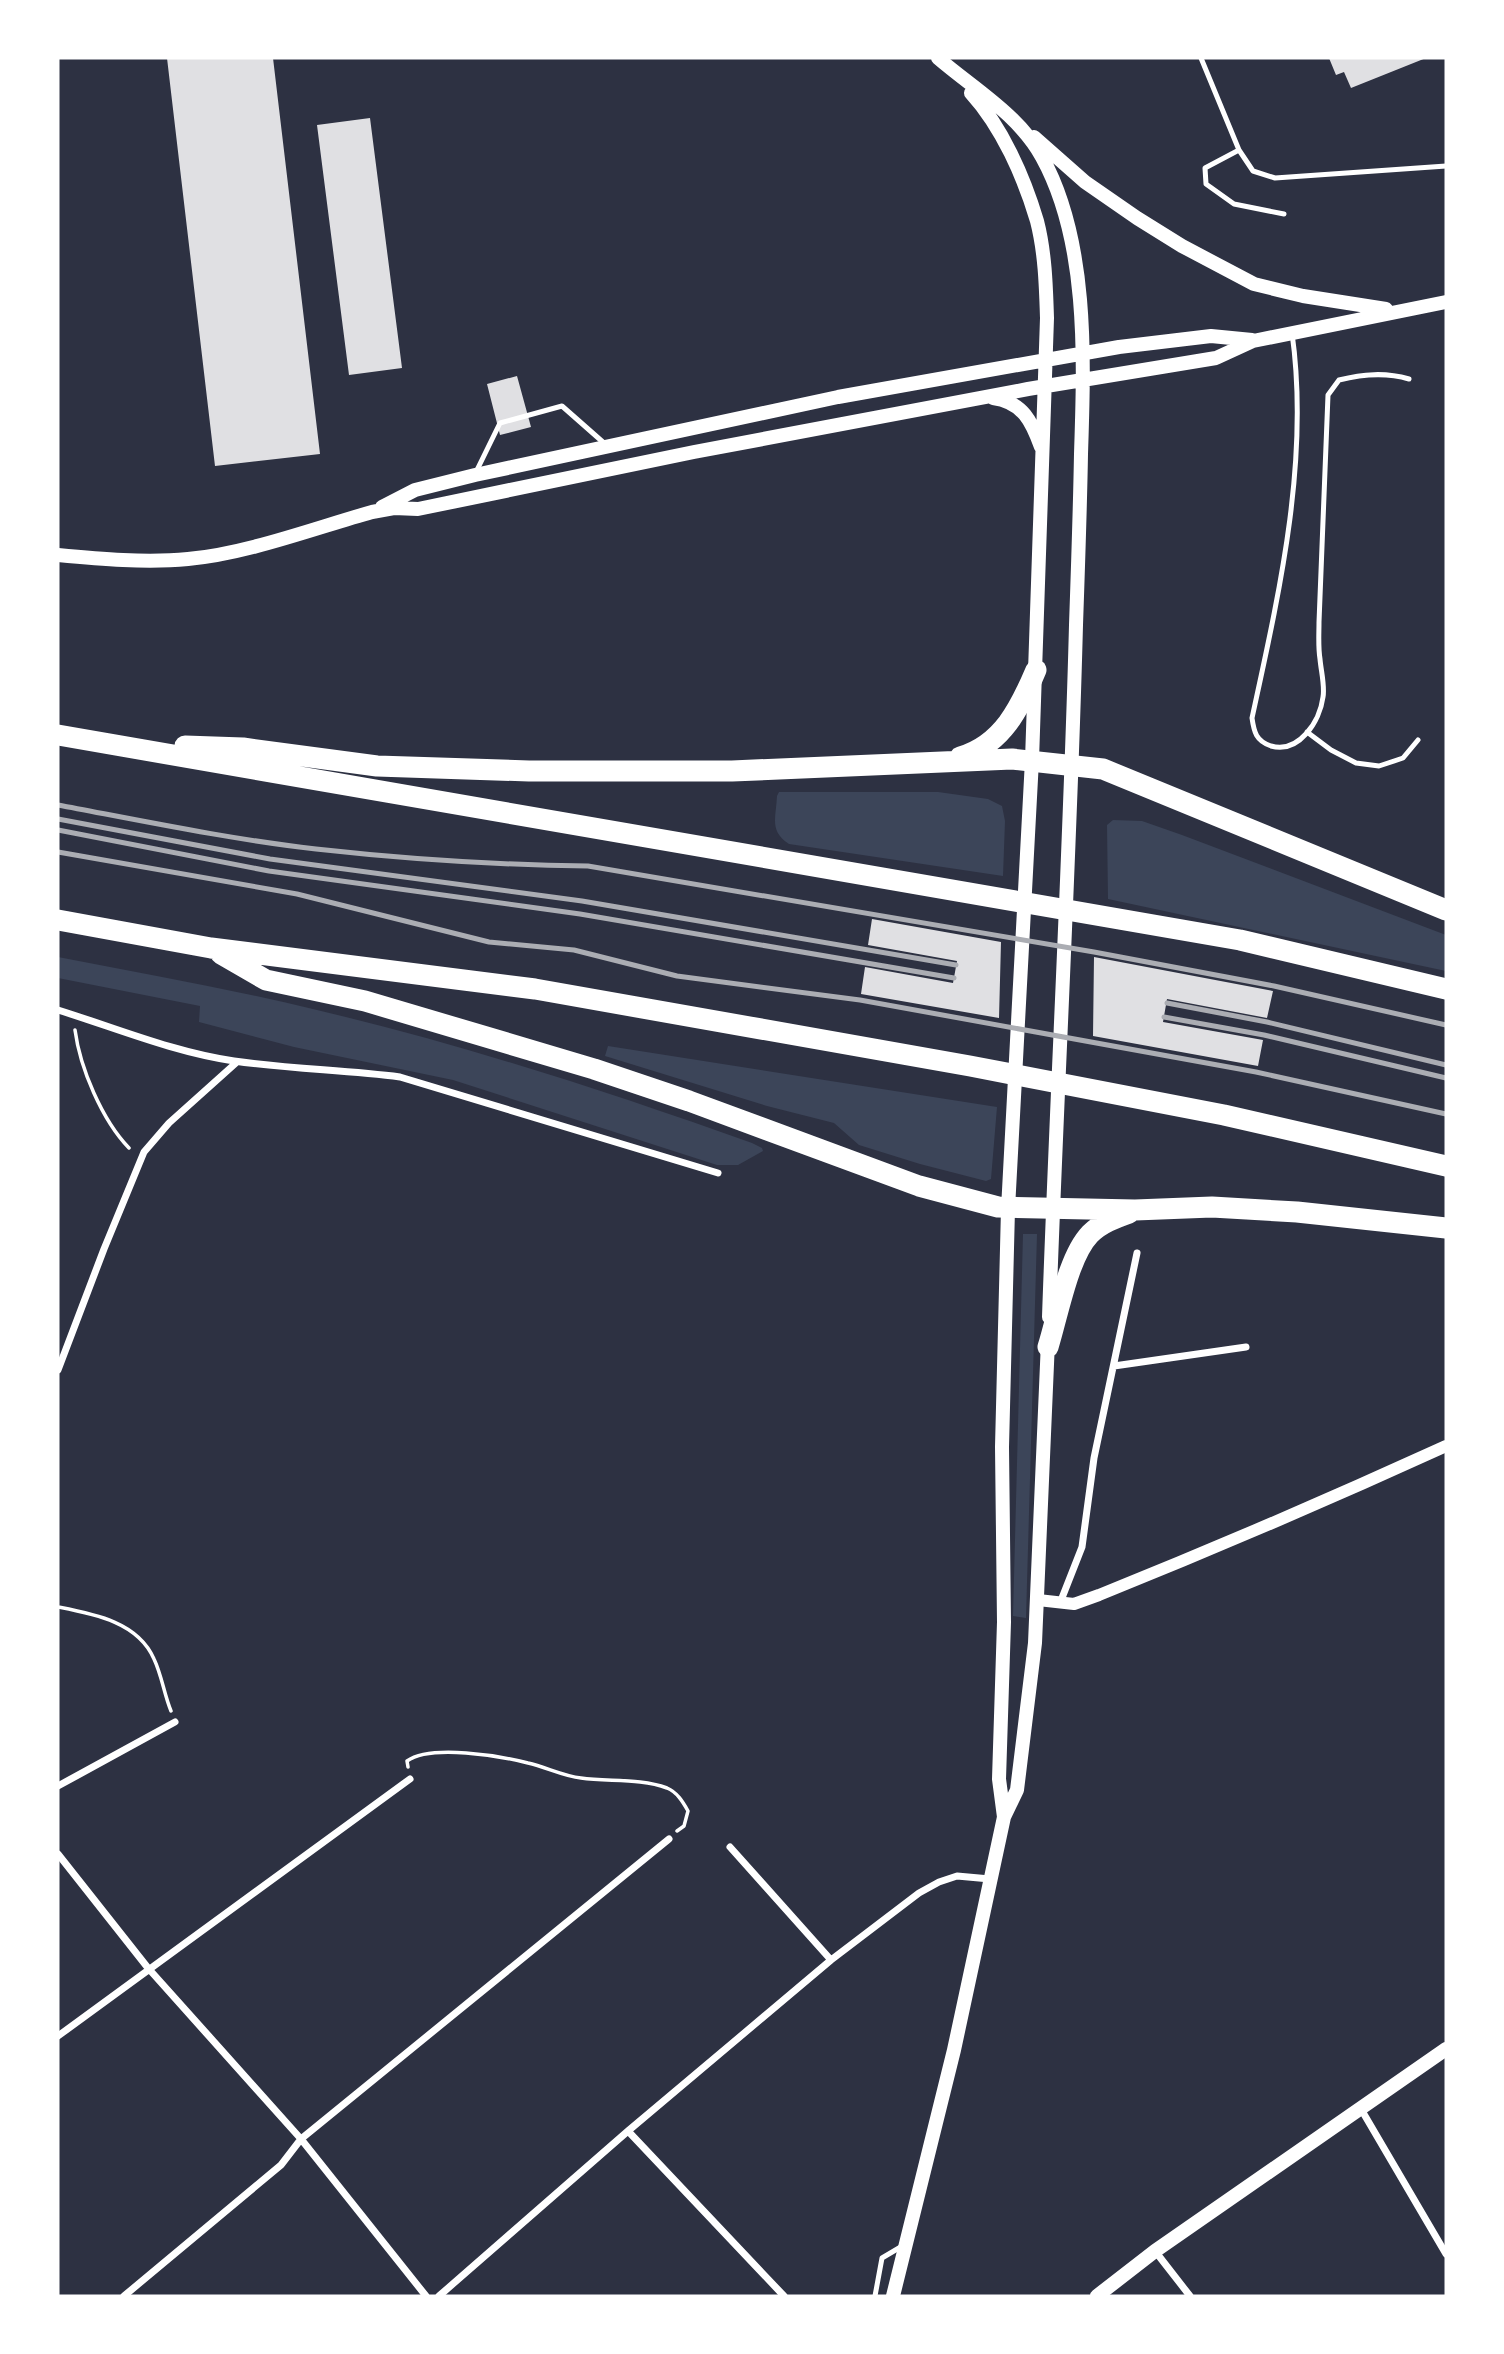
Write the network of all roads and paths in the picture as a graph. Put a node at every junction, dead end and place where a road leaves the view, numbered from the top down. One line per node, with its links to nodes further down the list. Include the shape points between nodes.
1 (1201, 58): 4 (lane)
2 (942, 62): 3 (main road); 12 (main road, via 984,107 1037,222 1046,283)
3 (1011, 117): 8 (main road, via 1086,183 1182,246 1254,284); 11 (main road, via 1042,156 1064,216 1081,305)
4 (1239, 149): 5 (lane, via 1253,171 1275,178); 6 (lane, via 1205,168 1206,184 1234,204)
5 (1446, 166)
6 (1284, 214)
7 (1446, 302): 8 (main road)
8 (1401, 311): 9 (main road)
9 (1292, 332): 10 (main road); 23 (lane, via 1298,394 1287,536 1252,718 1254,733 1262,743 1278,748 1295,744)
10 (1254, 341): 11 (main road, via 1211,336); 14 (main road, via 1216,358)
11 (1082, 354): 12 (main road); 14 (main road)
12 (1047, 359): 15 (main road); 17 (main road)
13 (1409, 379): 23 (lane, via 1393,374 1360,375 1339,380 1328,395 1319,644 1324,696)
14 (1083, 380): 15 (main road); 29 (main road)
15 (1046, 386): 16 (main road); 18 (main road)
16 (985, 397): 18 (main road, via 1011,403 1025,412); 20 (main road, via 418,509)
17 (606, 446): 19 (main road); 19 (lane, via 562,406 500,423)
18 (1043, 453): 22 (main road)
19 (475, 475): 20 (main road, via 415,490)
20 (372, 512): 21 (main road, via 234,551 188,559)
21 (58, 555)
22 (1036, 670): 27 (main road); 28 (highway, via 1003,731 972,753)
23 (1307, 732): 25 (lane, via 1356,763 1378,766 1403,758)
24 (58, 734): 26 (highway)
25 (1418, 740)
26 (99, 742): 28 (highway, via 243,748 377,766 530,771 732,771); 33 (highway, via 1240,940)
27 (1032, 760): 28 (highway); 29 (highway); 40 (main road)
28 (944, 761)
29 (1072, 765): 30 (highway, via 1117,773); 41 (main road)
30 (1446, 910)
31 (58, 920): 32 (highway)
32 (211, 948): 38 (highway, via 549,992 1224,1115); 40 (highway, via 266,979 365,1001 594,1069 919,1186)
33 (1446, 989)
34 (58, 1010): 35 (street)
35 (72, 1015): 36 (street); 37 (path, via 77,1043 99,1101 122,1141)
36 (237, 1062): 37 (street, via 169,1123); 39 (street, via 400,1077)
37 (141, 1160): 48 (street)
38 (1446, 1166)
39 (718, 1172)
40 (1008, 1209): 41 (highway); 56 (main road, via 999,1779)
41 (1053, 1209): 42 (highway); 46 (main road)
42 (1135, 1210): 43 (highway, via 1248,1209); 46 (highway, via 1110,1220 1076,1253)
43 (1446, 1228)
44 (1137, 1253): 47 (street)
45 (1245, 1346): 47 (street)
46 (1048, 1347): 50 (main road)
47 (1114, 1366): 51 (street, via 1094,1458 1082,1547)
48 (58, 1370)
49 (1446, 1446): 51 (street, via 1172,1566 1074,1604)
50 (1038, 1600): 51 (street); 56 (main road, via 1017,1790)
51 (1060, 1602)
52 (58, 1607): 53 (path, via 105,1618 135,1633 153,1656)
53 (175, 1722): 55 (street)
54 (410, 1779): 57 (path, via 407,1761 433,1751 495,1756 577,1778 646,1783 669,1789 688,1811 684,1826); 62 (street)
55 (58, 1786)
56 (1004, 1817): 60 (main road)
57 (669, 1839): 67 (street)
58 (730, 1847): 61 (street)
59 (58, 1854): 62 (street)
60 (990, 1879): 61 (street, via 957,1877 939,1882); 68 (main road)
61 (831, 1961): 66 (street)
62 (148, 1968): 63 (street); 67 (street)
63 (58, 2036)
64 (1446, 2049): 65 (main road)
65 (1361, 2109): 69 (main road); 70 (street)
66 (628, 2130): 73 (street); 74 (street)
67 (302, 2139): 71 (street, via 281,2165); 72 (street)
68 (906, 2243): 75 (lane, via 882,2258); 76 (main road)
69 (1156, 2250): 77 (main road); 78 (street)
70 (1446, 2254)
71 (124, 2296)
72 (426, 2296)
73 (439, 2296)
74 (784, 2296)
75 (875, 2296)
76 (893, 2296)
77 (1097, 2296)
78 (1190, 2296)

